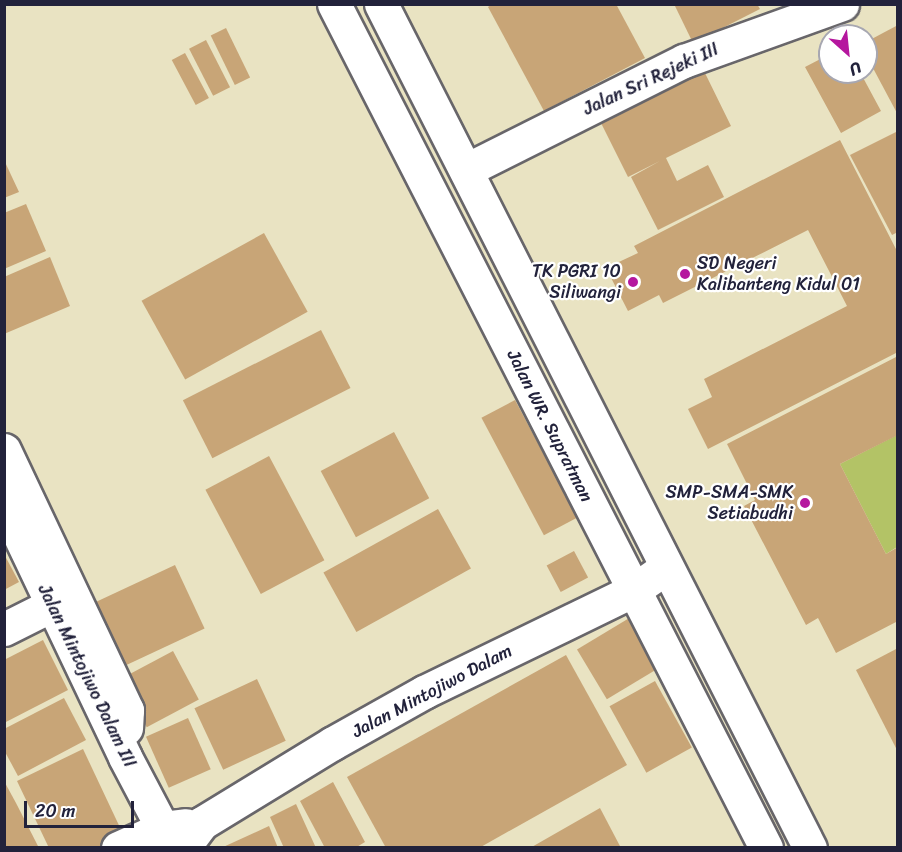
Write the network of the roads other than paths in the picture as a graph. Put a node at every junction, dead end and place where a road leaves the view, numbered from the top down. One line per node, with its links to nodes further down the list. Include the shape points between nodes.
1 (334, 4): 5 (main road, Jalan WR. Supratman)
2 (381, 4): 4 (main road)
3 (842, 4): 6 (main road, Jalan Sri Rejeki III, via 684,62)
4 (402, 45): 5 (main road); 6 (main road)
5 (365, 65): 10 (main road, Jalan WR. Supratman)
6 (466, 170): 9 (main road)
7 (4, 450): 13 (main road, via 127,710)
8 (4, 503): 11 (main road, Jalan Mintojiwo Dalam III)
9 (666, 568): 10 (main road, Jalan Mintojiwo Dalam); 17 (main road)
10 (634, 590): 14 (main road, Jalan Mintojiwo Dalam, via 424,692); 16 (main road, Jalan WR. Supratman)
11 (52, 605): 12 (main road); 13 (main road, Jalan Mintojiwo Dalam III)
12 (4, 629)
13 (124, 757): 14 (main road, Jalan Mintojiwo Dalam III)
14 (180, 837): 15 (main road, Jalan Mintojiwo Dalam)
15 (118, 848)
16 (766, 848)
17 (810, 848)

